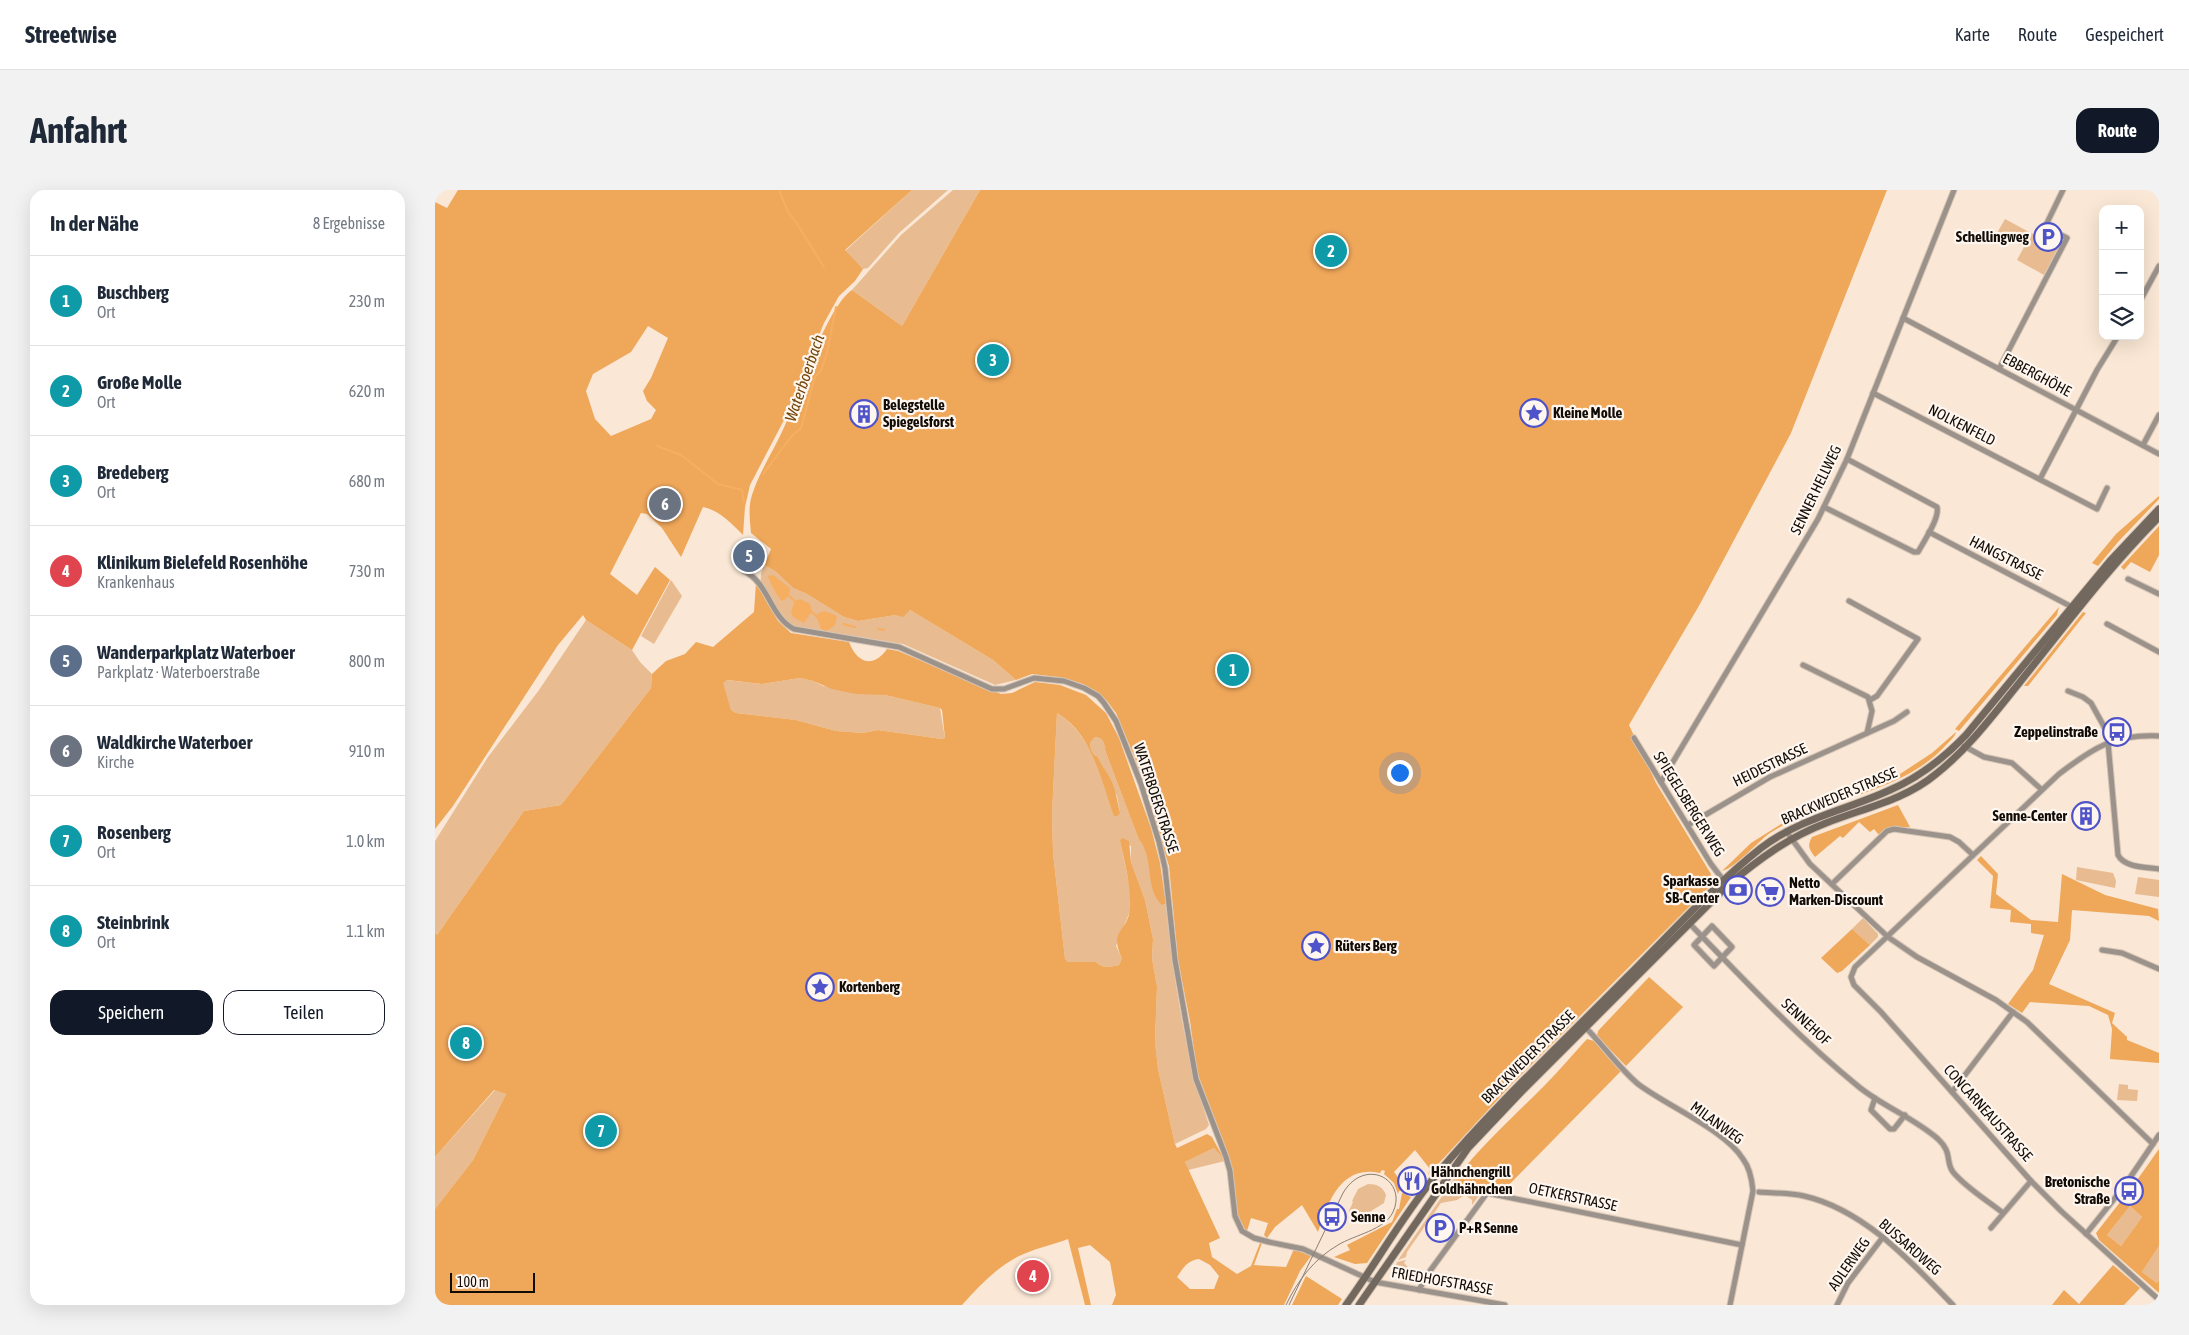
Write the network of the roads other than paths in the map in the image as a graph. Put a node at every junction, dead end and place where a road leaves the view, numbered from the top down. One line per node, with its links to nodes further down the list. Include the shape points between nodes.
1 (1954, 190): 5 (street, SENNER HELLWEG)
2 (2063, 190): 7 (street, via 2045,227 2067,238)
3 (2159, 266): 4 (street)
4 (2143, 295)
5 (1903, 318): 7 (street, EBBERGHÖHE); 8 (street, SENNER HELLWEG)
6 (2116, 340): 9 (street)
7 (1999, 369): 9 (street, EBBERGHÖHE)
8 (1873, 393): 13 (street, SENNER HELLWEG); 14 (street, NOLKENFELD)
9 (2076, 410): 11 (street, EBBERGHÖHE); 14 (street)
10 (2159, 415): 11 (street)
11 (2143, 445): 12 (street, EBBERGHÖHE)
12 (2159, 454)
13 (1847, 459): 16 (street, SENNER HELLWEG); 19 (street, via 1937,507 1938,513)
14 (2040, 479): 15 (street, NOLKENFELD, via 2097,509)
15 (2107, 488)
16 (1824, 508): 19 (street, via 1914,552); 36 (street, SENNER HELLWEG)
17 (2159, 509): 24 (main road, BRACKWEDER STRASSE)
18 (2159, 517): 35 (main road, BRACKWEDER STRASSE, via 2115,564)
19 (1929, 532): 24 (street, HANGSTRASSE)
20 (744, 571): 65 (street, WATERBOERSTRASSE, via 759,582 779,616 795,629 899,647 992,689 1004,690 1034,678 1053,679 1084,688 1104,703 1116,721 1131,757 1159,842 1196,1079 1229,1166 1236,1223 1254,1238 1303,1249)
21 (2128, 579): 22 (street)
22 (2159, 594)
23 (1849, 601): 29 (street, via 1918,639 1877,696)
24 (2072, 607): 35 (main road, BRACKWEDER STRASSE)
25 (2107, 624): 26 (street)
26 (2159, 652)
27 (1803, 665): 29 (street, via 1861,692)
28 (2068, 691): 34 (street, via 2091,703)
29 (1870, 700): 31 (street, via 1871,718)
30 (1907, 712): 31 (street, HEIDESTRASSE)
31 (1867, 734): 38 (street, HEIDESTRASSE, via 1770,777)
32 (2159, 736): 34 (street, via 2133,736)
33 (1634, 738): 36 (street, SPIEGELSBERGER WEG)
34 (2110, 741): 37 (street, via 2073,763); 42 (street, via 2118,855 2128,864)
35 (1962, 745): 37 (street, via 1984,758 2012,763); 39 (main road, BRACKWEDER STRASSE, via 1909,782); 40 (main road, BRACKWEDER STRASSE, via 1934,776 1916,788)
36 (1661, 782): 38 (street, SPIEGELSBERGER WEG)
37 (2041, 789): 41 (street)
38 (1688, 825): 43 (street, SPIEGELSBERGER WEG)
39 (1787, 831): 40 (street); 43 (main road, BRACKWEDER STRASSE, via 1760,849)
40 (1791, 839): 44 (street); 45 (main road, BRACKWEDER STRASSE, via 1754,863)
41 (1973, 855): 44 (street, via 1950,837 1894,829); 47 (street)
42 (2159, 869)
43 (1724, 881): 65 (main road, BRACKWEDER STRASSE, via 1480,1126 1436,1176)
44 (1831, 884): 47 (street)
45 (1690, 924): 46 (street, SENNEHOF); 52 (main road, BRACKWEDER STRASSE)
46 (1702, 936): 49 (street, SENNEHOF); 49 (street, via 1695,943 1695,948 1712,966); 49 (street, via 1714,927 1732,946)
47 (1888, 937): 51 (street); 53 (street, CONCARNEAUSTRASSE, via 1855,967 1851,977 1854,985)
48 (2102, 950): 50 (street, via 2122,953)
49 (1723, 958): 54 (street, SENNEHOF, via 1816,1049)
50 (2159, 969)
51 (2013, 1012): 53 (street); 57 (street, via 2031,1025)
52 (1586, 1028): 64 (street, MILANWEG, via 1636,1082 1724,1139 1744,1159 1753,1191); 66 (main road, BRACKWEDER STRASSE, via 1469,1148)
53 (1951, 1092): 58 (street, CONCARNEAUSTRASSE)
54 (1875, 1098): 55 (street, SENNEHOF); 55 (street, via 1871,1110 1890,1129 1894,1129)
55 (1905, 1116): 60 (street, SENNEHOF, via 1943,1144 1953,1173)
56 (2159, 1135): 57 (street)
57 (2153, 1144): 62 (street)
58 (2031, 1181): 60 (street); 62 (street, CONCARNEAUSTRASSE)
59 (1759, 1192): 63 (street, BUSSARDWEG, via 1817,1200)
60 (2003, 1214): 61 (street)
61 (1991, 1228)
62 (2086, 1234): 68 (street, CONCARNEAUSTRASSE)
63 (1883, 1237): 73 (street, ADLERWEG, via 1848,1283); 74 (street, BUSSARDWEG)
64 (1742, 1245): 67 (street, OETKERSTRASSE, via 1487,1193); 72 (street, MILANWEG)
65 (1365, 1278): 66 (street, WATERBOERSTRASSE); 69 (main road, BRACKWEDER STRASSE)
66 (1375, 1282): 67 (street, FRIEDHOFSTRASSE); 70 (main road, BRACKWEDER STRASSE)
67 (1419, 1290): 71 (street, FRIEDHOFSTRASSE)
68 (2159, 1300)
69 (1346, 1305)
70 (1359, 1305)
71 (1505, 1305)
72 (1730, 1305)
73 (1837, 1305)
74 (1953, 1305)

